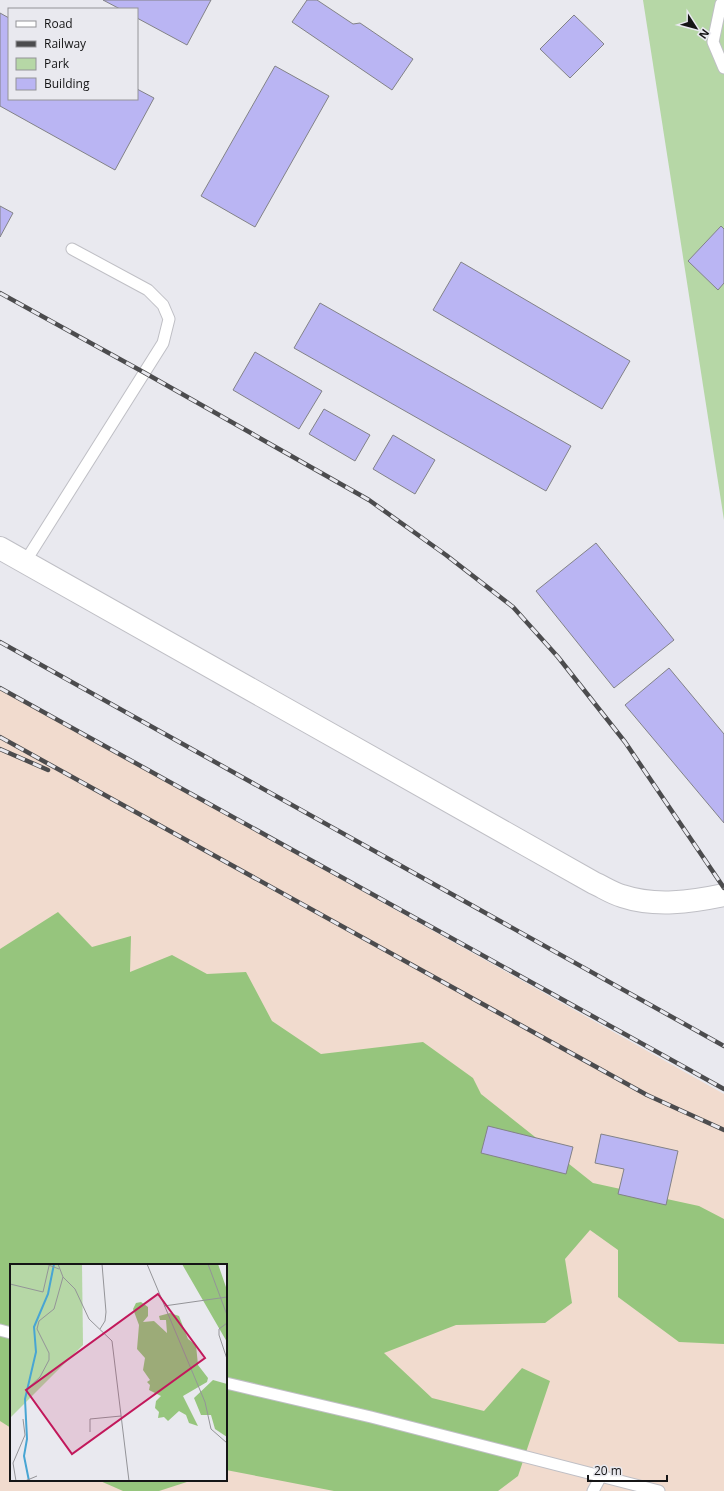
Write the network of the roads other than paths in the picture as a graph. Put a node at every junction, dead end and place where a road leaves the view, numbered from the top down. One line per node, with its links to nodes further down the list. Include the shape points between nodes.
1 (721, 4): 2 (lane, via 713,42)
2 (724, 68)
3 (72, 249): 5 (lane, via 148,290 163,305 169,319 164,343)
4 (0, 548): 5 (street)
5 (25, 562): 6 (street, via 594,883 622,896 650,902 692,901)
6 (724, 895)
7 (0, 1330): 8 (lane)
8 (10, 1333)
9 (227, 1383): 10 (lane)
10 (601, 1476): 11 (lane); 12 (lane)
11 (593, 1491)
12 (659, 1491)

